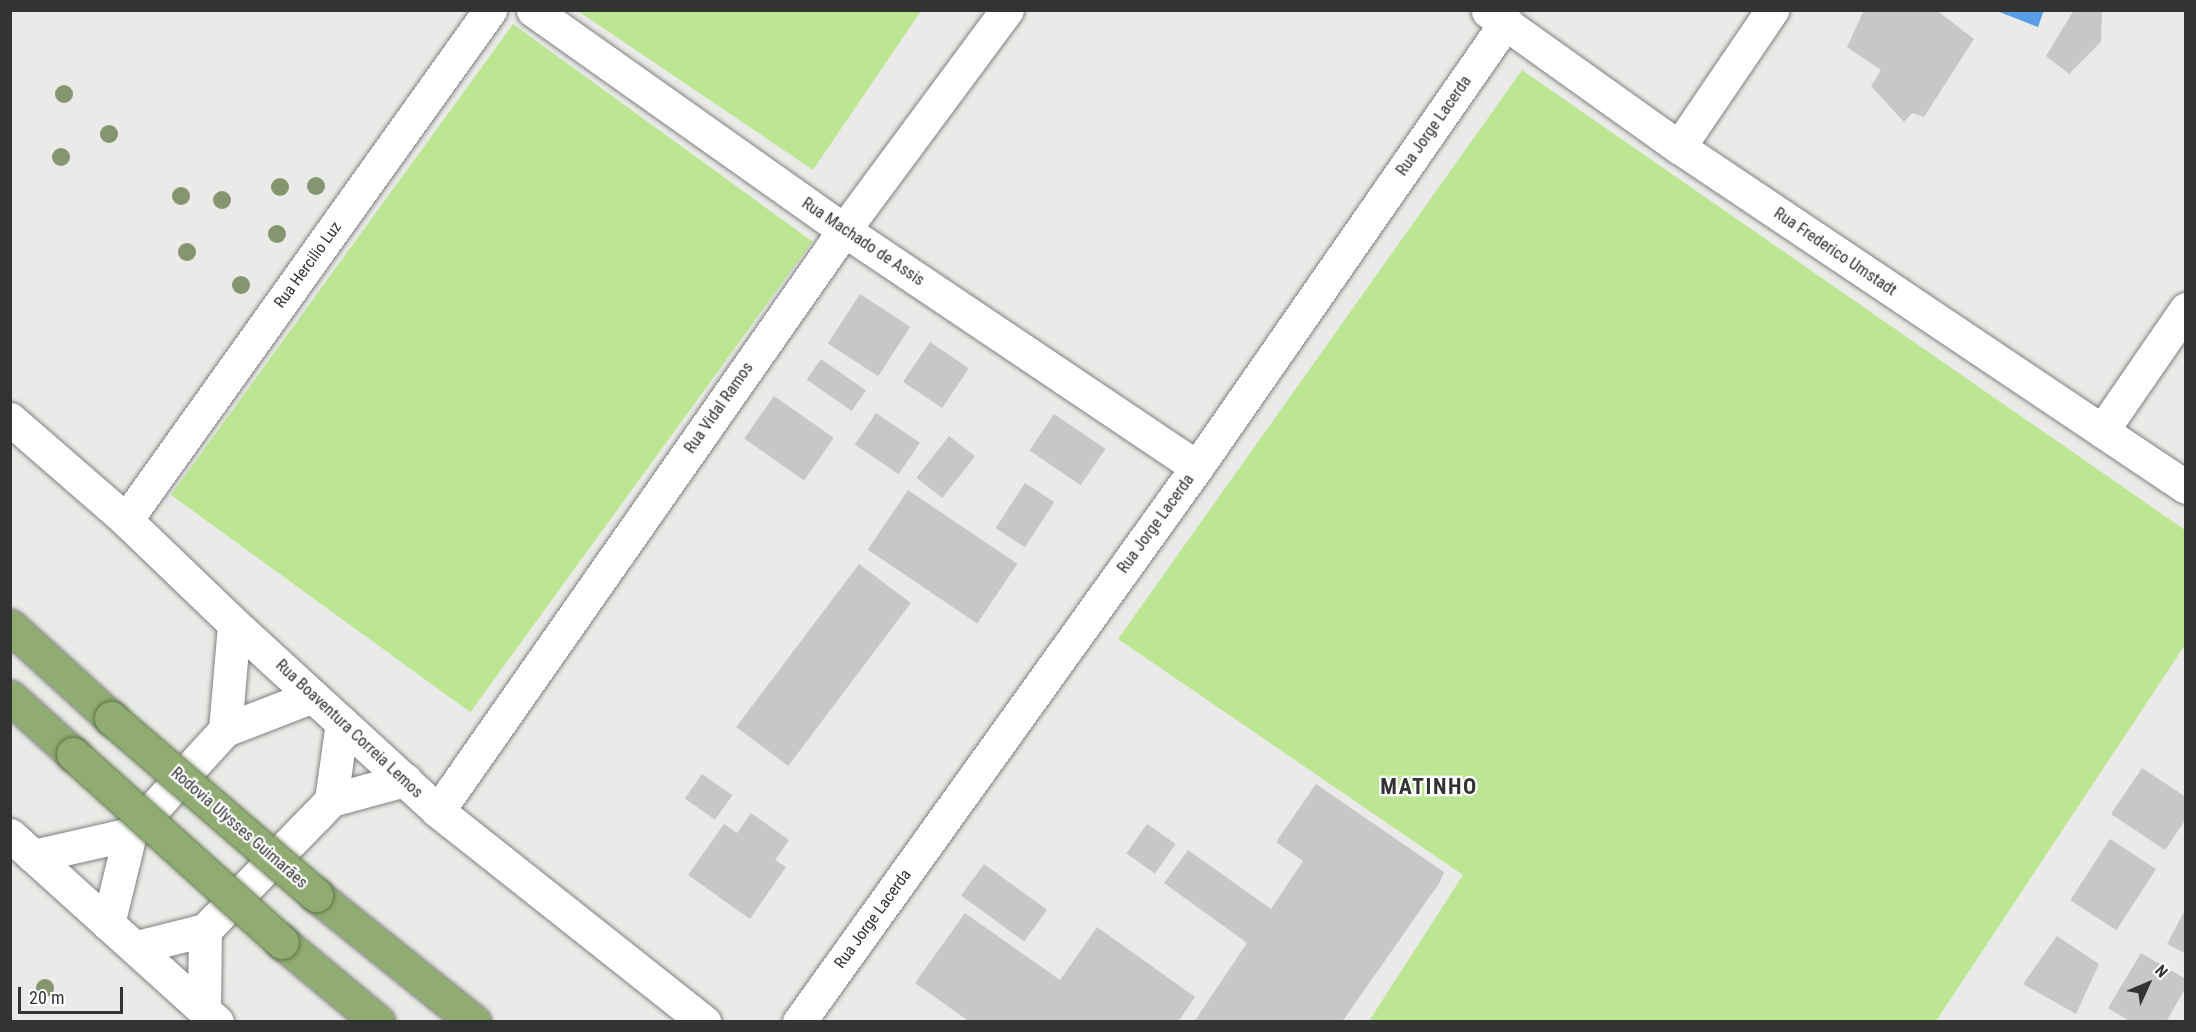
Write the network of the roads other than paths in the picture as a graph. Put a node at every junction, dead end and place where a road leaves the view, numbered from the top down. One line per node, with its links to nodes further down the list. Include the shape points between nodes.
1 (490, 10): 13 (street, Rua Hercilio Luz)
2 (533, 10): 7 (street, Rua Machado de Assis)
3 (1007, 10): 7 (street, Rua Vidal Ramos)
4 (1772, 10): 6 (street)
5 (1497, 16): 6 (street, Rua Frederico Umstadt); 11 (street, Rua Jorge Lacerda)
6 (1679, 147): 10 (street, Rua Frederico Umstadt)
7 (844, 230): 11 (street, Rua Machado de Assis); 22 (street, Rua Vidal Ramos)
8 (2186, 309): 10 (street)
9 (10, 419): 13 (street, Rua Boaventura Correia Lemos)
10 (2102, 431): 12 (street, Rua Frederico Umstadt)
11 (1197, 467): 32 (street, Rua Jorge Lacerda)
12 (2186, 487)
13 (126, 520): 14 (street, Rua Boaventura Correia Lemos)
14 (234, 624): 16 (street, Rua Boaventura Correia Lemos); 19 (street)
15 (10, 626): 30 (highway, Rodovia Ulysses Guimarães, bridge, via 316,895)
16 (313, 696): 18 (street, Rua Boaventura Correia Lemos); 19 (street)
17 (10, 697): 29 (highway, bridge, via 282,942)
18 (342, 723): 20 (street, Rua Boaventura Correia Lemos); 21 (street)
19 (225, 730): 23 (street)
20 (405, 780): 21 (street); 22 (street, Rua Boaventura Correia Lemos)
21 (331, 800): 26 (street)
22 (438, 811): 31 (street, Rua Boaventura Correia Lemos)
23 (130, 834): 24 (street); 25 (street)
24 (22, 846): 25 (street)
25 (108, 924): 27 (street)
26 (205, 930): 27 (street); 28 (street)
27 (137, 947): 28 (street)
28 (210, 1016)
29 (378, 1022)
30 (474, 1022)
31 (704, 1022)
32 (799, 1022)

